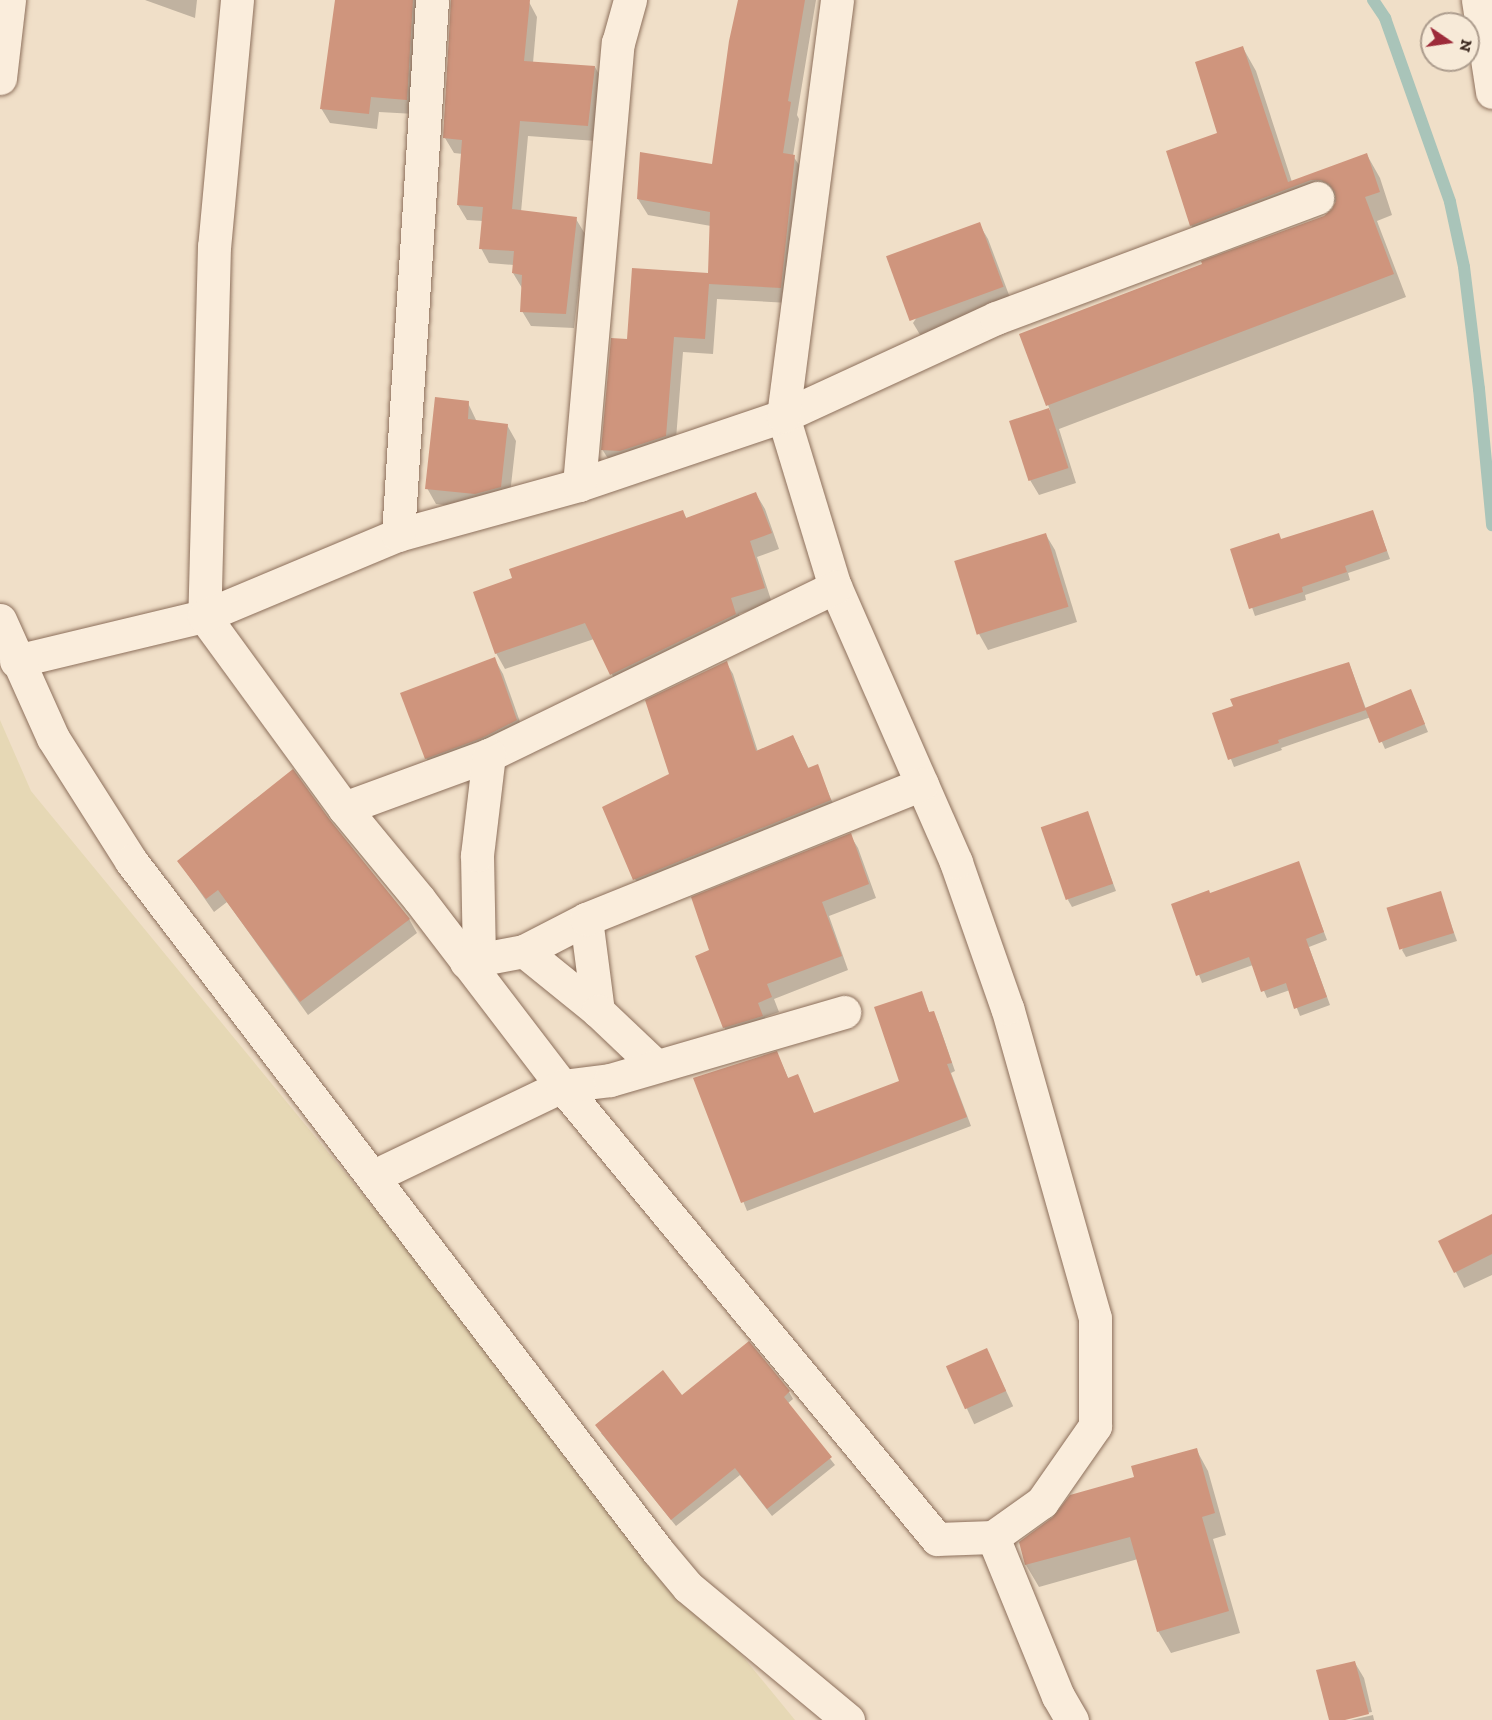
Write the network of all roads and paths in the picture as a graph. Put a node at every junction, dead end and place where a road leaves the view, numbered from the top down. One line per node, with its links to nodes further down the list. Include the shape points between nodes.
1 (9, 0): 7 (street)
2 (237, 0): 14 (street, via 214,246)
3 (432, 0): 12 (street)
4 (630, 0): 11 (street, via 618,43)
5 (837, 0): 10 (street)
6 (1478, 0): 8 (street)
7 (0, 78)
8 (1492, 92)
9 (1317, 198): 10 (street, via 996,318)
10 (783, 416): 11 (street); 13 (street)
11 (579, 485): 12 (street)
12 (398, 535): 14 (street)
13 (835, 587): 17 (street); 18 (street)
14 (204, 616): 16 (street); 19 (street)
15 (0, 620): 16 (street)
16 (16, 661): 27 (street, via 53,738 131,861)
17 (489, 755): 19 (street); 22 (street, via 477,855)
18 (922, 784): 20 (street); 28 (street, via 956,862 1007,1008 1095,1318 1095,1426 1042,1502)
19 (344, 808): 22 (street)
20 (586, 920): 21 (street); 23 (street)
21 (524, 951): 22 (street); 23 (street)
22 (473, 961): 26 (street)
23 (598, 1011): 25 (street)
24 (844, 1012): 25 (street)
25 (655, 1065): 26 (street, via 610,1080)
26 (562, 1086): 27 (street); 28 (street, via 937,1539)
27 (374, 1176): 29 (street, via 688,1587)
28 (993, 1538): 30 (street, via 1058,1696)
29 (848, 1720)
30 (1072, 1720)

